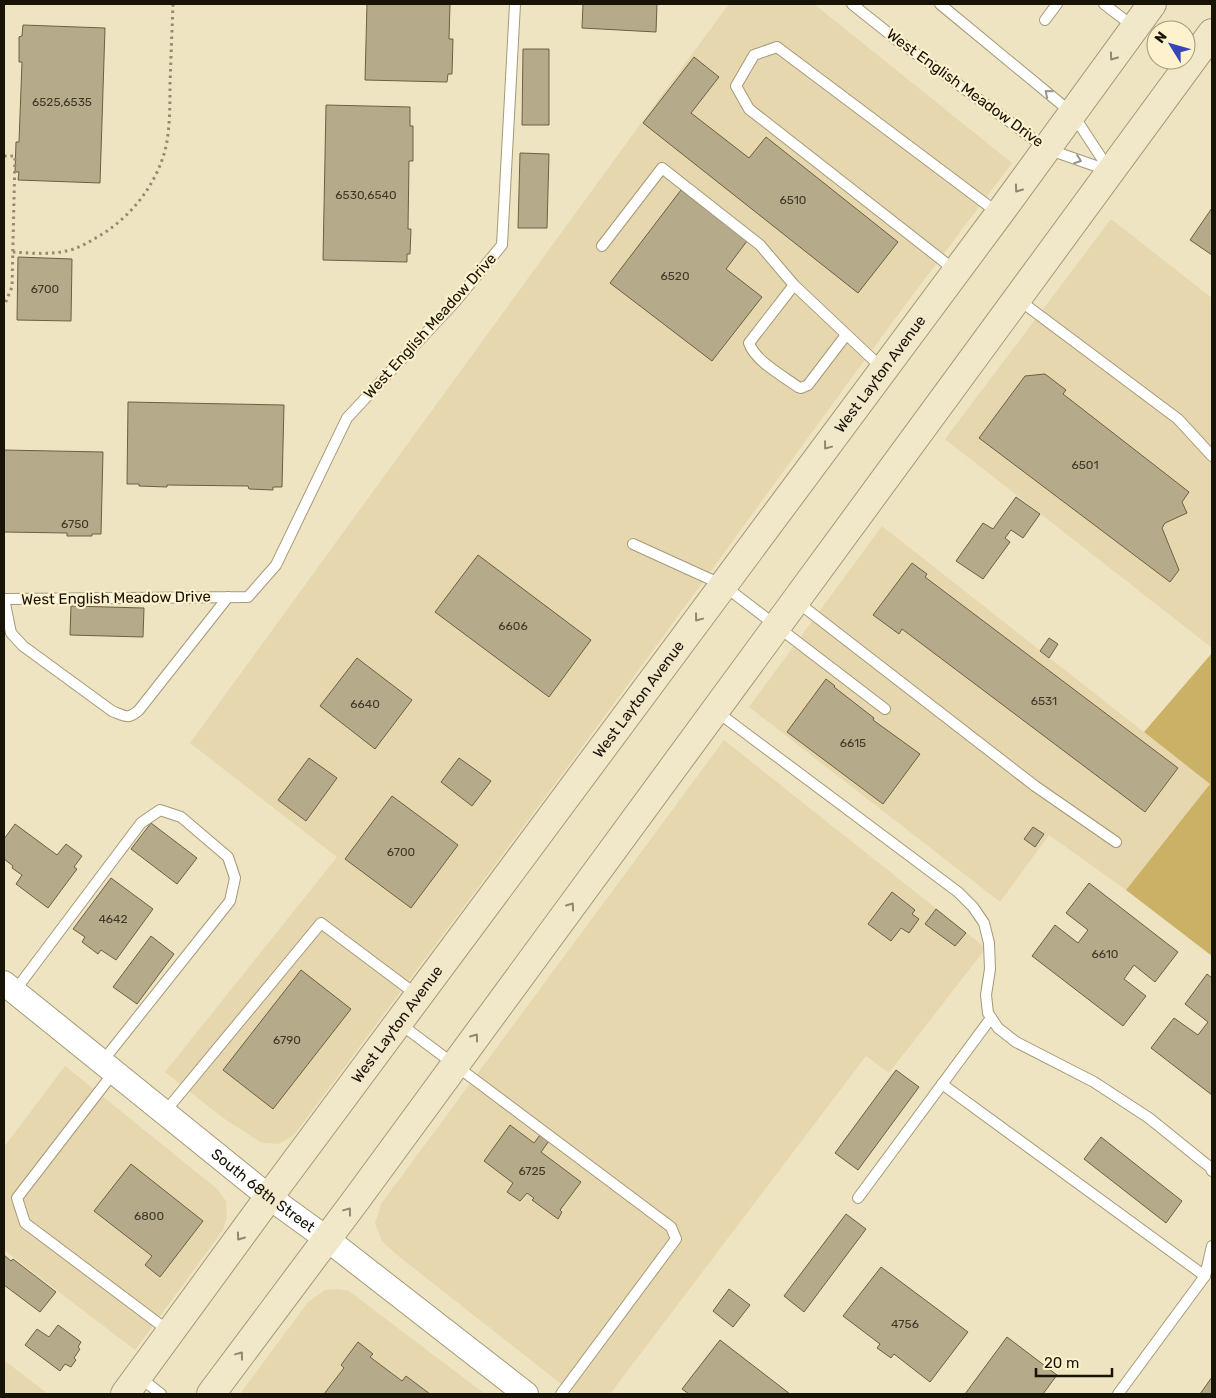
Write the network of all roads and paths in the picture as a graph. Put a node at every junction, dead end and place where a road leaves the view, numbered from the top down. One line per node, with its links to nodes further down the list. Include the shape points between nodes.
1 (173, 4): 17 (path, via 168,134 162,160 148,187 122,219 80,246 56,253)
2 (516, 4): 27 (lane, West English Meadow Drive, via 502,245 455,302 346,418 276,564 248,597)
3 (852, 4): 12 (lane, West English Meadow Drive)
4 (940, 4): 11 (lane, one-way to 4)
5 (1057, 4): 8 (lane)
6 (1104, 4): 9 (lane)
7 (1152, 4): 9 (main road, West Layton Avenue)
8 (1045, 20)
9 (1135, 27): 11 (main road, West Layton Avenue, one-way to 11)
10 (1212, 33): 14 (main road)
11 (1072, 113): 12 (main road, West Layton Avenue); 14 (lane)
12 (1047, 149): 14 (lane, West English Meadow Drive, one-way to 14); 15 (main road, West Layton Avenue, one-way to 15)
13 (4, 156): 17 (path, via 15,156)
14 (1111, 172): 20 (main road)
15 (999, 214): 18 (main road, West Layton Avenue); 18 (lane, via 777,47 754,55 736,86 749,109)
16 (602, 246): 19 (lane, via 662,168 760,245)
17 (13, 252): 21 (path, via 12,288)
18 (956, 272): 23 (main road, West Layton Avenue)
19 (794, 285): 22 (lane); 22 (lane, via 749,343 759,358 801,388 808,385)
20 (1017, 299): 24 (lane, via 1178,419); 29 (main road)
21 (4, 306)
22 (846, 334): 23 (lane)
23 (883, 369): 26 (main road, West Layton Avenue, one-way to 26)
24 (1212, 456)
25 (633, 544): 26 (lane)
26 (723, 585): 30 (lane); 35 (main road, West Layton Avenue, one-way to 35)
27 (228, 597): 28 (lane, West English Meadow Drive); 28 (lane, West English Meadow Drive, via 139,710 128,717 112,711 23,646 11,633)
28 (4, 599)
29 (795, 600): 30 (main road); 33 (lane, via 1034,786)
30 (776, 627): 31 (lane); 32 (main road)
31 (885, 708)
32 (715, 710): 36 (lane, via 958,892 973,907 984,923 989,943 990,970 986,995); 38 (main road, one-way to 32)
33 (1116, 842)
34 (9, 987): 39 (street, South 68th Street); 39 (lane, via 141,823 160,810 181,817 228,857 235,878 230,901)
35 (418, 996): 37 (main road, West Layton Avenue); 41 (lane, via 321,923)
36 (990, 1018): 40 (lane); 42 (lane, via 1016,1042 1094,1082 1149,1118)
37 (398, 1022): 38 (lane); 43 (main road, West Layton Avenue)
38 (455, 1065): 45 (main road, one-way to 38); 53 (lane, via 671,1227 676,1239)
39 (108, 1067): 41 (street, South 68th Street); 48 (lane, via 17,1198 25,1223)
40 (942, 1084): 44 (lane); 47 (lane)
41 (164, 1113): 43 (street, South 68th Street)
42 (1212, 1171)
43 (268, 1197): 45 (street, South 68th Street); 48 (main road, West Layton Avenue, one-way to 48)
44 (858, 1198)
45 (327, 1239): 51 (main road, one-way to 45); 52 (street, South 68th Street)
46 (1212, 1246): 47 (lane)
47 (1206, 1276): 54 (lane)
48 (170, 1332): 49 (main road, West Layton Avenue)
49 (132, 1385): 50 (lane)
50 (161, 1394)
51 (211, 1394)
52 (526, 1394)
53 (561, 1394)
54 (1118, 1394)

